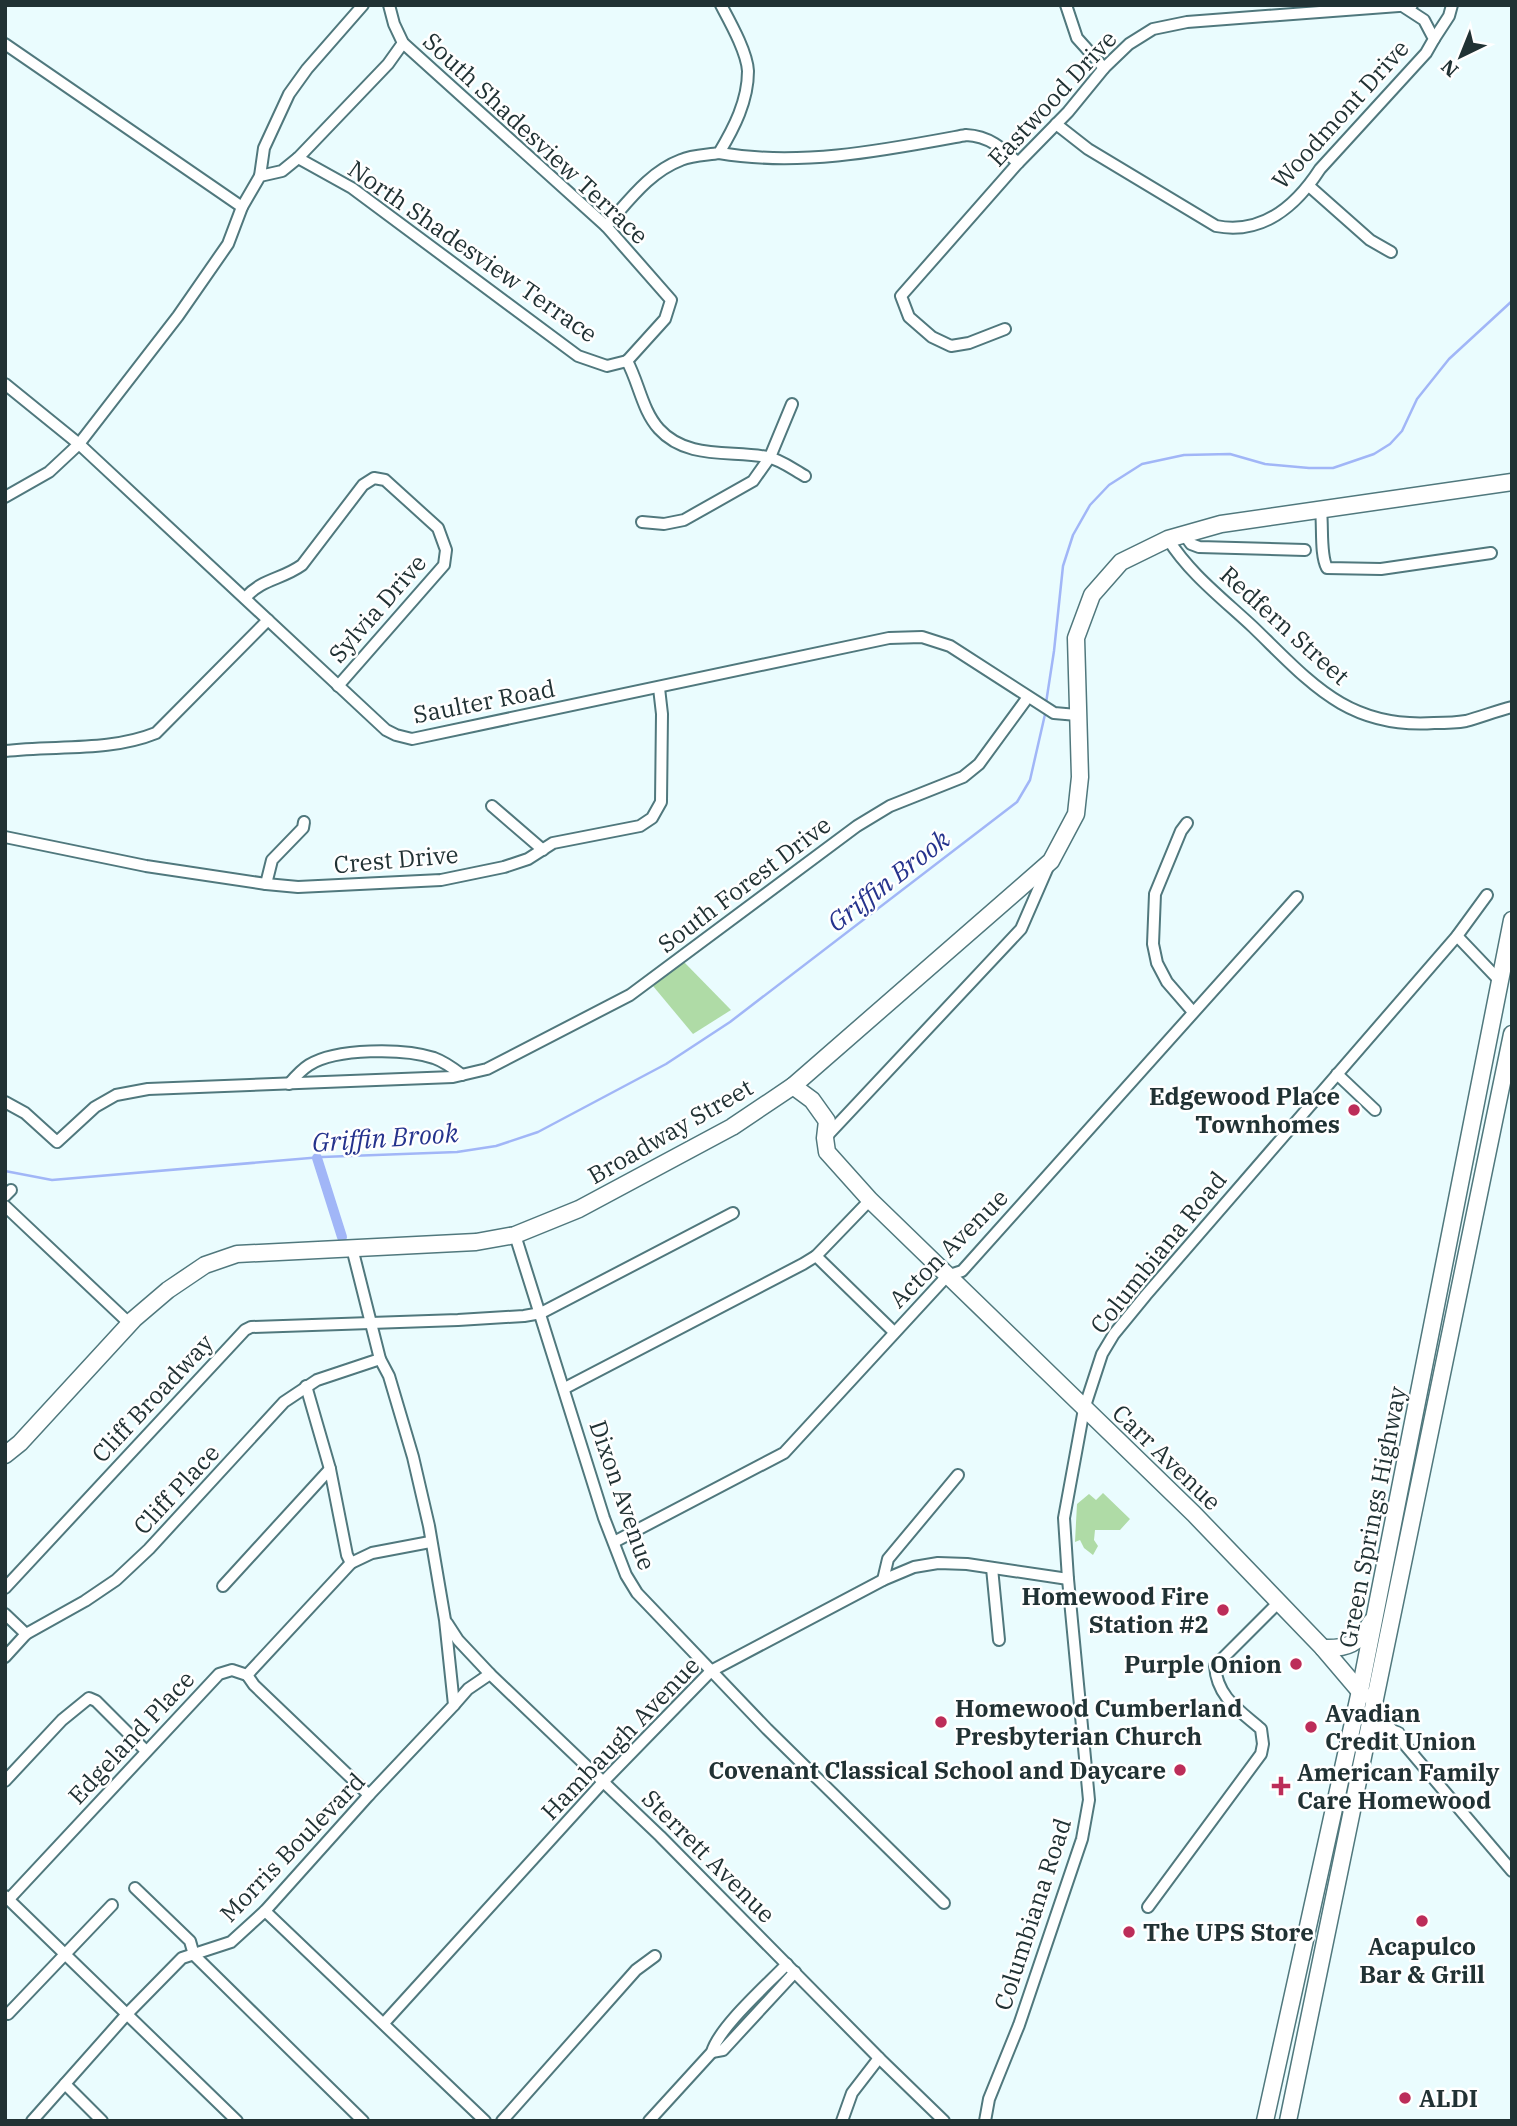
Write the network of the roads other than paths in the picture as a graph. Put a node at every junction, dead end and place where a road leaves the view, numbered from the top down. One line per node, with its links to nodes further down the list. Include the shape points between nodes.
1 (363, 5): 15 (street, via 289,94 264,148)
2 (390, 5): 8 (street)
3 (721, 5): 12 (street, via 748,69 735,128)
4 (1066, 5): 10 (street, via 1077,38)
5 (1451, 5): 7 (street, Woodmont Drive)
6 (1408, 6): 7 (street, Woodmont Drive, via 1424,20); 10 (street, Eastwood Drive, via 1187,22 1153,29)
7 (1434, 39): 16 (street, Woodmont Drive)
8 (403, 43): 13 (street); 18 (street, South Shadesview Terrace)
9 (5, 44): 17 (street)
10 (1104, 68): 11 (street, Eastwood Drive)
11 (1056, 124): 14 (street, Eastwood Drive); 16 (street, Woodmont Drive, via 1088,149 1216,226 1233,229 1267,222)
12 (719, 153): 14 (street, via 816,157 966,135 981,136 998,145); 18 (street, via 665,167)
13 (298, 158): 15 (street, via 282,171); 21 (street, North Shadesview Terrace, via 352,188 578,356 607,366)
14 (1018, 163): 20 (street, Eastwood Drive, via 901,296 909,317 951,346)
15 (260, 176): 17 (street)
16 (1309, 186): 19 (street, via 1370,240)
17 (242, 208): 24 (street, via 228,244)
18 (606, 226): 21 (street, South Shadesview Terrace, via 671,300 665,319)
19 (1391, 252)
20 (1005, 329)
21 (627, 361): 25 (street, via 644,406 673,441 705,452)
22 (5, 384): 24 (street, Saulter Road)
23 (792, 404): 25 (street)
24 (79, 444): 28 (street, via 49,472); 34 (street, Saulter Road)
25 (770, 457): 26 (street); 30 (street, via 753,481 684,520)
26 (806, 476)
27 (1512, 482): 29 (street, Broadway Street)
28 (5, 497)
29 (1321, 511): 31 (street, Broadway Street, via 1221,524); 33 (street, via 1322,559 1327,568 1381,569)
30 (642, 522)
31 (1175, 536): 32 (street, via 1199,547); 39 (street, Redfern Street, via 1179,557 1322,693 1345,708 1409,725 1463,722); 40 (street, Broadway Street, via 1121,562 1092,595 1076,638)
32 (1305, 550)
33 (1490, 553)
34 (245, 598): 35 (street, Saulter Road); 36 (street, Sylvia Drive, via 256,585 302,565 363,485 374,478 385,480 404,495 438,528 446,550 444,565)
35 (268, 620): 36 (street, Saulter Road); 41 (street, via 156,733 113,744)
36 (338, 686): 37 (street, Saulter Road, via 386,730 412,739)
37 (659, 688): 38 (street, Saulter Road, via 889,638 922,637 950,646); 46 (street, Crest Drive, via 660,802 652,818 640,826 564,841)
38 (1032, 700): 40 (street, Saulter Road, via 1054,713); 58 (street, South Forest Drive, via 963,777 890,806 857,826 630,995 487,1069)
39 (1512, 707)
40 (1077, 715): 47 (street, Broadway Street, via 1080,777 1076,814)
41 (5, 751)
42 (492, 806): 46 (street)
43 (304, 822): 48 (street, via 272,860)
44 (1187, 823): 55 (street, via 1155,894 1153,944 1167,982)
45 (5, 837): 48 (street, Crest Drive, via 146,866)
46 (543, 850): 48 (street, Crest Drive, via 504,867 441,880 298,887)
47 (1051, 861): 60 (street, Broadway Street); 63 (street, via 1021,929)
48 (266, 884)
49 (1487, 895): 52 (street, Columbiana Road)
50 (1297, 897): 55 (street, Acton Avenue)
51 (1512, 920): 53 (street, Green Springs Highway)
52 (1457, 936): 53 (street); 57 (street, Columbiana Road)
53 (1498, 979): 54 (street); 92 (street, Green Springs Highway)
54 (1512, 994)
55 (1193, 1012): 70 (street, Acton Avenue, via 960,1273)
56 (1511, 1040): 103 (street, Green Springs Highway)
57 (1336, 1074): 62 (street); 78 (street, Columbiana Road, via 1114,1334 1102,1354)
58 (462, 1075): 59 (street, South Forest Drive); 59 (street, via 450,1065 421,1055 343,1054 309,1065)
59 (289, 1084): 61 (street, South Forest Drive, via 148,1088 116,1095 95,1107 57,1142)
60 (793, 1086): 63 (street, Carr Avenue, via 812,1100 827,1121); 67 (street, Broadway Street, via 680,1156 579,1209)
61 (5, 1102)
62 (1375, 1110)
63 (825, 1138): 64 (street, Carr Avenue, via 827,1152)
64 (870, 1200): 69 (street); 70 (street, Carr Avenue)
65 (5, 1206): 73 (street)
66 (733, 1213): 71 (street)
67 (515, 1235): 68 (street, Broadway Street, via 476,1242); 71 (street, Dixon Avenue)
68 (352, 1248): 72 (street); 73 (street, Broadway Street, via 237,1254 205,1265)
69 (816, 1256): 74 (street); 77 (street)
70 (947, 1276): 74 (street, Acton Avenue); 78 (street, Carr Avenue)
71 (541, 1313): 72 (street, Cliff Broadway); 77 (street, Dixon Avenue)
72 (370, 1323): 75 (street); 89 (street, Cliff Broadway, via 244,1330)
73 (130, 1324): 79 (street, Broadway Street)
74 (894, 1332): 83 (street, Acton Avenue, via 784,1453)
75 (380, 1359): 76 (street, Cliff Place); 82 (street, via 413,1457)
76 (306, 1386): 80 (street); 94 (street, Cliff Place, via 284,1402 116,1580)
77 (565, 1388): 83 (street, Dixon Avenue)
78 (1084, 1409): 86 (street, Columbiana Road, via 1064,1518); 90 (street, Carr Avenue)
79 (5, 1455)
80 (331, 1469): 84 (street); 88 (street)
81 (958, 1475): 87 (street, via 888,1559)
82 (430, 1542): 84 (street, via 372,1553); 93 (street)
83 (614, 1542): 98 (street, Dixon Avenue, via 637,1594)
84 (351, 1563): 100 (street)
85 (992, 1568): 86 (street, Hambaugh Avenue); 87 (street, Hambaugh Avenue, via 938,1563); 95 (street)
86 (1068, 1579): 137 (street, Columbiana Road, via 1089,1800 1082,1839)
87 (883, 1580): 98 (street, Hambaugh Avenue)
88 (223, 1586)
89 (5, 1588)
90 (1279, 1602): 96 (street, Carr Avenue); 115 (street, via 1215,1666 1221,1693 1261,1729 1261,1754)
91 (5, 1614): 94 (street)
92 (1376, 1614): 96 (street, via 1363,1636 1349,1646); 101 (street, Green Springs Highway)
93 (445, 1620): 99 (street, Sterrett Avenue); 102 (street)
94 (26, 1634): 97 (street, Cliff Place)
95 (999, 1640)
96 (1323, 1648): 101 (street, Carr Avenue)
97 (5, 1657)
98 (711, 1671): 108 (street, Hambaugh Avenue); 113 (street, Dixon Avenue)
99 (490, 1674): 102 (street, Morris Boulevard); 108 (street, Sterrett Avenue)
100 (247, 1675): 105 (street, Edgeland Place, via 232,1670 219,1674); 109 (street)
101 (1360, 1691): 103 (street, Carr Avenue); 126 (street, Green Springs Highway)
102 (454, 1705): 109 (street, Morris Boulevard)
103 (1372, 1706): 104 (street, Carr Avenue); 106 (street, Green Springs Highway)
104 (1397, 1735): 106 (street, via 1380,1729); 110 (street, Carr Avenue)
105 (146, 1751): 107 (street, via 89,1698); 112 (street, Edgeland Place)
106 (1363, 1751): 127 (street, Green Springs Highway)
107 (5, 1781)
108 (604, 1781): 120 (street, Sterrett Avenue); 123 (street, Hambaugh Avenue)
109 (369, 1795): 116 (street, Morris Boulevard)
110 (1512, 1871)
111 (135, 1888): 118 (street, via 190,1941)
112 (7, 1898): 117 (street)
113 (943, 1903)
114 (112, 1905): 117 (street)
115 (1148, 1907)
116 (265, 1911): 118 (street, Morris Boulevard, via 231,1942); 123 (street)
117 (64, 1953): 121 (street); 122 (street)
118 (194, 1955): 122 (street, Morris Boulevard, via 182,1958); 131 (street)
119 (655, 1956): 133 (street, via 636,1970)
120 (791, 1968): 124 (street, Sterrett Avenue); 134 (street, via 744,2018 723,2050 712,2052)
121 (8, 2014)
122 (127, 2014): 125 (street, Morris Boulevard); 130 (street)
123 (384, 2023): 132 (street)
124 (879, 2058): 135 (street, via 852,2093); 136 (street, Sterrett Avenue)
125 (65, 2084): 128 (street, Morris Boulevard); 129 (street)
126 (1267, 2115): 127 (street)
127 (1289, 2118)
128 (32, 2121)
129 (102, 2121)
130 (237, 2121)
131 (363, 2121)
132 (485, 2121)
133 (502, 2121)
134 (649, 2121)
135 (842, 2121)
136 (944, 2121)
137 (985, 2121)

